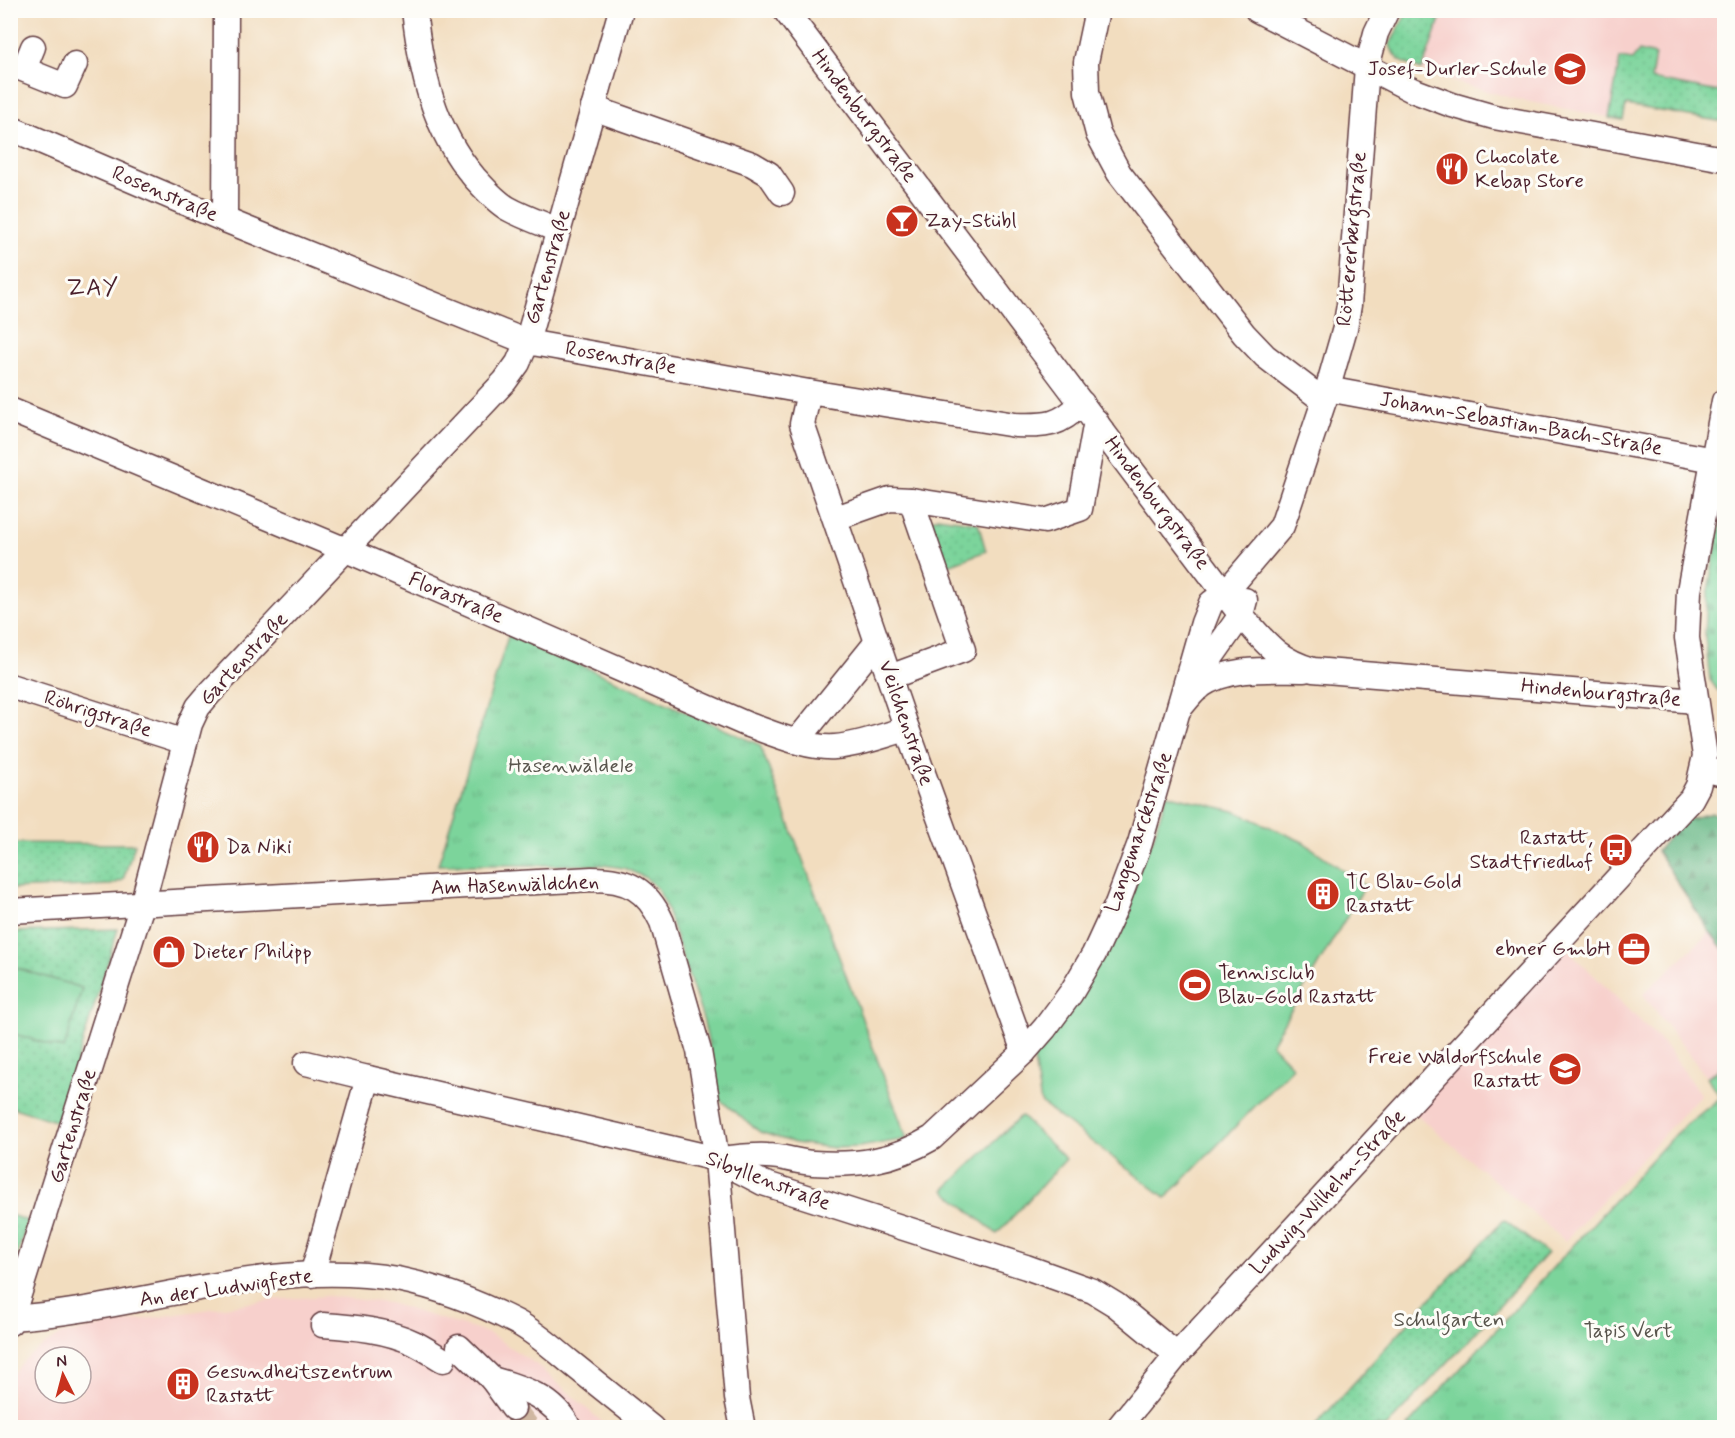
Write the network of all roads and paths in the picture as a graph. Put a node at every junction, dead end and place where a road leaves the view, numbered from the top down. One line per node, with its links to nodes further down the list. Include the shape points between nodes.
1 (226, 10): 16 (street)
2 (414, 10): 17 (street, via 430,99 456,153 487,192 506,207)
3 (621, 10): 12 (street, Gartenstraße)
4 (784, 10): 23 (street, Hindenburgstraße)
5 (1097, 10): 20 (street, Johann-Sebastian-Bach-Straße, via 1086,62 1087,92 1098,134 1119,173 1244,334 1265,356)
6 (1257, 10): 11 (street)
7 (1387, 10): 11 (street, Röttererbergstraße)
8 (33, 46): 10 (street)
9 (75, 64): 10 (street, via 65,86)
10 (17, 66)
11 (1367, 67): 14 (street, via 1412,90 1494,117); 20 (street, Röttererbergstraße, via 1349,305)
12 (593, 108): 15 (street, via 752,164 769,174); 17 (street, Gartenstraße)
13 (10, 128): 16 (street, Rosenstraße)
14 (1725, 159)
15 (782, 193)
16 (225, 220): 18 (street, Rosenstraße)
17 (558, 230): 18 (street, Gartenstraße)
18 (527, 342): 19 (street, Rosenstraße); 27 (street, Gartenstraße, via 505,381)
19 (809, 392): 23 (street, Rosenstraße, via 1015,425 1044,426); 26 (street, Veilchenstraße, via 802,424)
20 (1325, 395): 24 (street, Johann-Sebastian-Bach-Straße); 28 (street, Röttererbergstraße, via 1282,526)
21 (1725, 402): 24 (street)
22 (10, 410): 27 (street, Florastraße)
23 (1089, 412): 25 (street, via 1080,509 1045,521); 29 (street, Hindenburgstraße)
24 (1714, 460): 36 (street, via 1687,609)
25 (910, 500): 26 (street, via 890,499); 33 (street, via 963,650)
26 (836, 518): 31 (street, Veilchenstraße)
27 (346, 550): 39 (street, Florastraße, via 746,724); 40 (street, Gartenstraße, via 198,707)
28 (1255, 560): 29 (street, Röttererbergstraße); 30 (street, Röttererbergstraße)
29 (1225, 593): 30 (street, Hindenburgstraße); 37 (street, Langemarckstraße, via 1211,603 1203,623)
30 (1241, 615): 32 (street, Hindenburgstraße, via 1272,651 1292,664); 35 (street, Langemarckstraße, via 1212,656)
31 (877, 642): 33 (street, Veilchenstraße); 39 (street)
32 (1312, 670): 35 (street, Langemarckstraße, via 1255,670 1222,676); 36 (street, Hindenburgstraße)
33 (890, 677): 38 (street, Veilchenstraße)
34 (10, 686): 40 (street, Röhrigstraße)
35 (1199, 688): 37 (street, Langemarckstraße)
36 (1696, 701): 41 (street)
37 (1180, 708): 44 (street, Langemarckstraße, via 1140,843 1113,914 1071,993)
38 (907, 729): 39 (street, Florastraße, via 833,747); 44 (street, Veilchenstraße)
39 (797, 741)
40 (185, 742): 42 (street, Gartenstraße)
41 (1714, 772): 51 (street, Ludwig-Wilhelm-Straße)
42 (142, 905): 43 (street, Am Hasenwäldchen); 47 (street, Am Hasenwäldchen, via 592,879 633,886 655,906 662,922 699,1051); 49 (street, Gartenstraße)
43 (10, 911)
44 (1024, 1052): 47 (street, Langemarckstraße, via 932,1138 899,1155 850,1163 768,1156)
45 (306, 1063): 46 (street, Sibyllenstraße)
46 (368, 1078): 47 (street, Sibyllenstraße); 48 (street)
47 (717, 1159): 51 (street, Sibyllenstraße, via 763,1184 1093,1291); 53 (street, Am Hasenwäldchen)
48 (312, 1275): 49 (street, An der Ludwigfeste, via 271,1277); 56 (street, An der Ludwigfeste, via 396,1279 432,1288 507,1318 553,1348)
49 (11, 1320)
50 (323, 1325): 52 (street, via 353,1327 451,1353)
51 (1177, 1355): 59 (street, Ludwig-Wilhelm-Straße)
52 (492, 1379): 54 (street); 55 (street, via 535,1394)
53 (737, 1398): 57 (street, Am Hasenwäldchen); 58 (street, Am Hasenwäldchen)
54 (513, 1408)
55 (569, 1428)
56 (652, 1428)
57 (727, 1428)
58 (743, 1428)
59 (1118, 1428)

